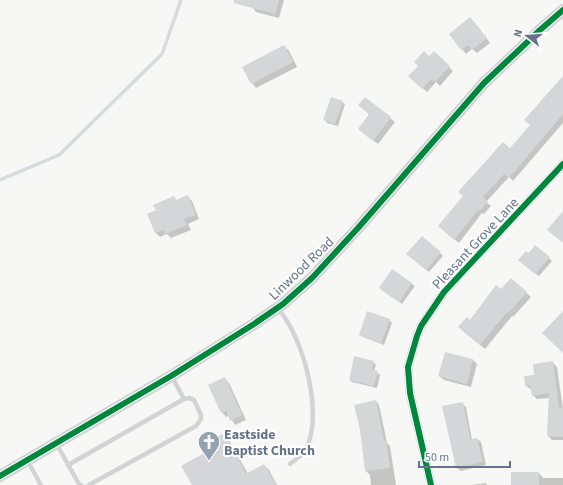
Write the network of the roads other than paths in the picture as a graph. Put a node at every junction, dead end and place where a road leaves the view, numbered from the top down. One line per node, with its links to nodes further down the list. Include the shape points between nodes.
1 (563, 10): 3 (street, Linwood Road, via 484,83 312,278)
2 (563, 164): 14 (street, Pleasant Grove Lane, via 444,292 421,326 408,367 410,394)
3 (277, 308): 4 (street, Linwood Road); 8 (lane, via 294,330 313,401 308,444 304,452)
4 (171, 376): 5 (lane); 6 (street, Linwood Road)
5 (184, 399): 9 (lane); 13 (lane, via 194,400 201,415 196,426)
6 (56, 443): 7 (street, Linwood Road); 9 (lane)
7 (27, 460): 10 (street, Linwood Road); 12 (lane)
8 (290, 464)
9 (68, 465): 11 (lane)
10 (0, 476)
11 (80, 484)
12 (41, 485)
13 (89, 485)
14 (431, 485)

